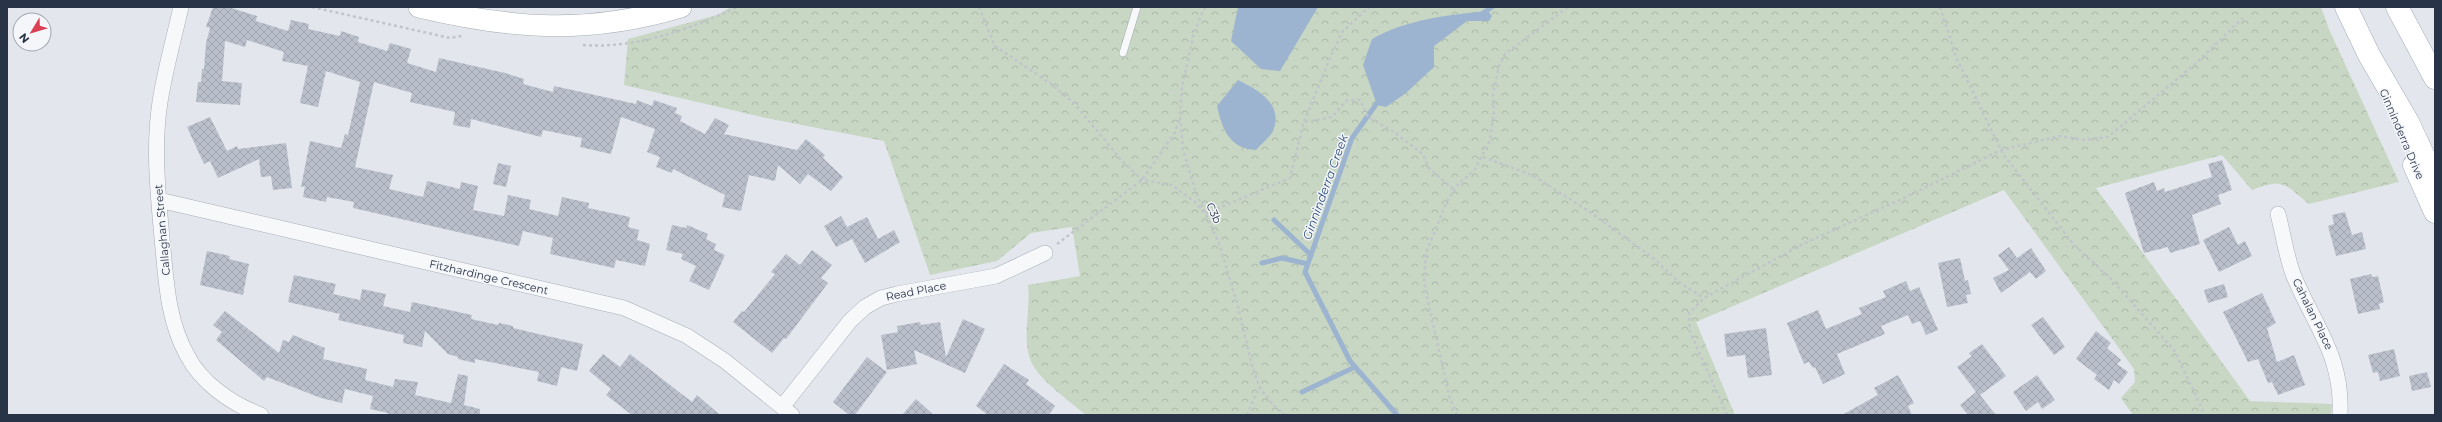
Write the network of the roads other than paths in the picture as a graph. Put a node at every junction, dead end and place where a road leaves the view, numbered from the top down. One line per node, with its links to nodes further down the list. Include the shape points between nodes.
1 (181, 7): 11 (street, Callaghan Street, via 160,101 156,143)
2 (419, 7): 3 (main road, via 513,25 569,27 625,21)
3 (681, 7)
4 (1137, 7): 7 (lane)
5 (2346, 7): 8 (main road, Ginninderra Drive)
6 (2398, 7): 9 (main road)
7 (1123, 52)
8 (2369, 55): 10 (main road, Ginninderra Drive, via 2408,122); 12 (main road, Ginninderra Drive)
9 (2435, 78)
10 (2435, 180)
11 (159, 200): 15 (street, Fitzhardinge Crescent, via 624,308 687,336 724,361); 16 (street, Callaghan Street, via 168,300 174,329 187,357 216,391)
12 (2435, 212)
13 (2278, 214): 17 (street, Cahalan Place, via 2293,273 2338,371)
14 (1045, 253): 15 (street, Read Place, via 996,276 897,294 881,298 865,307 850,321)
15 (787, 411)
16 (261, 415)
17 (2340, 415)

